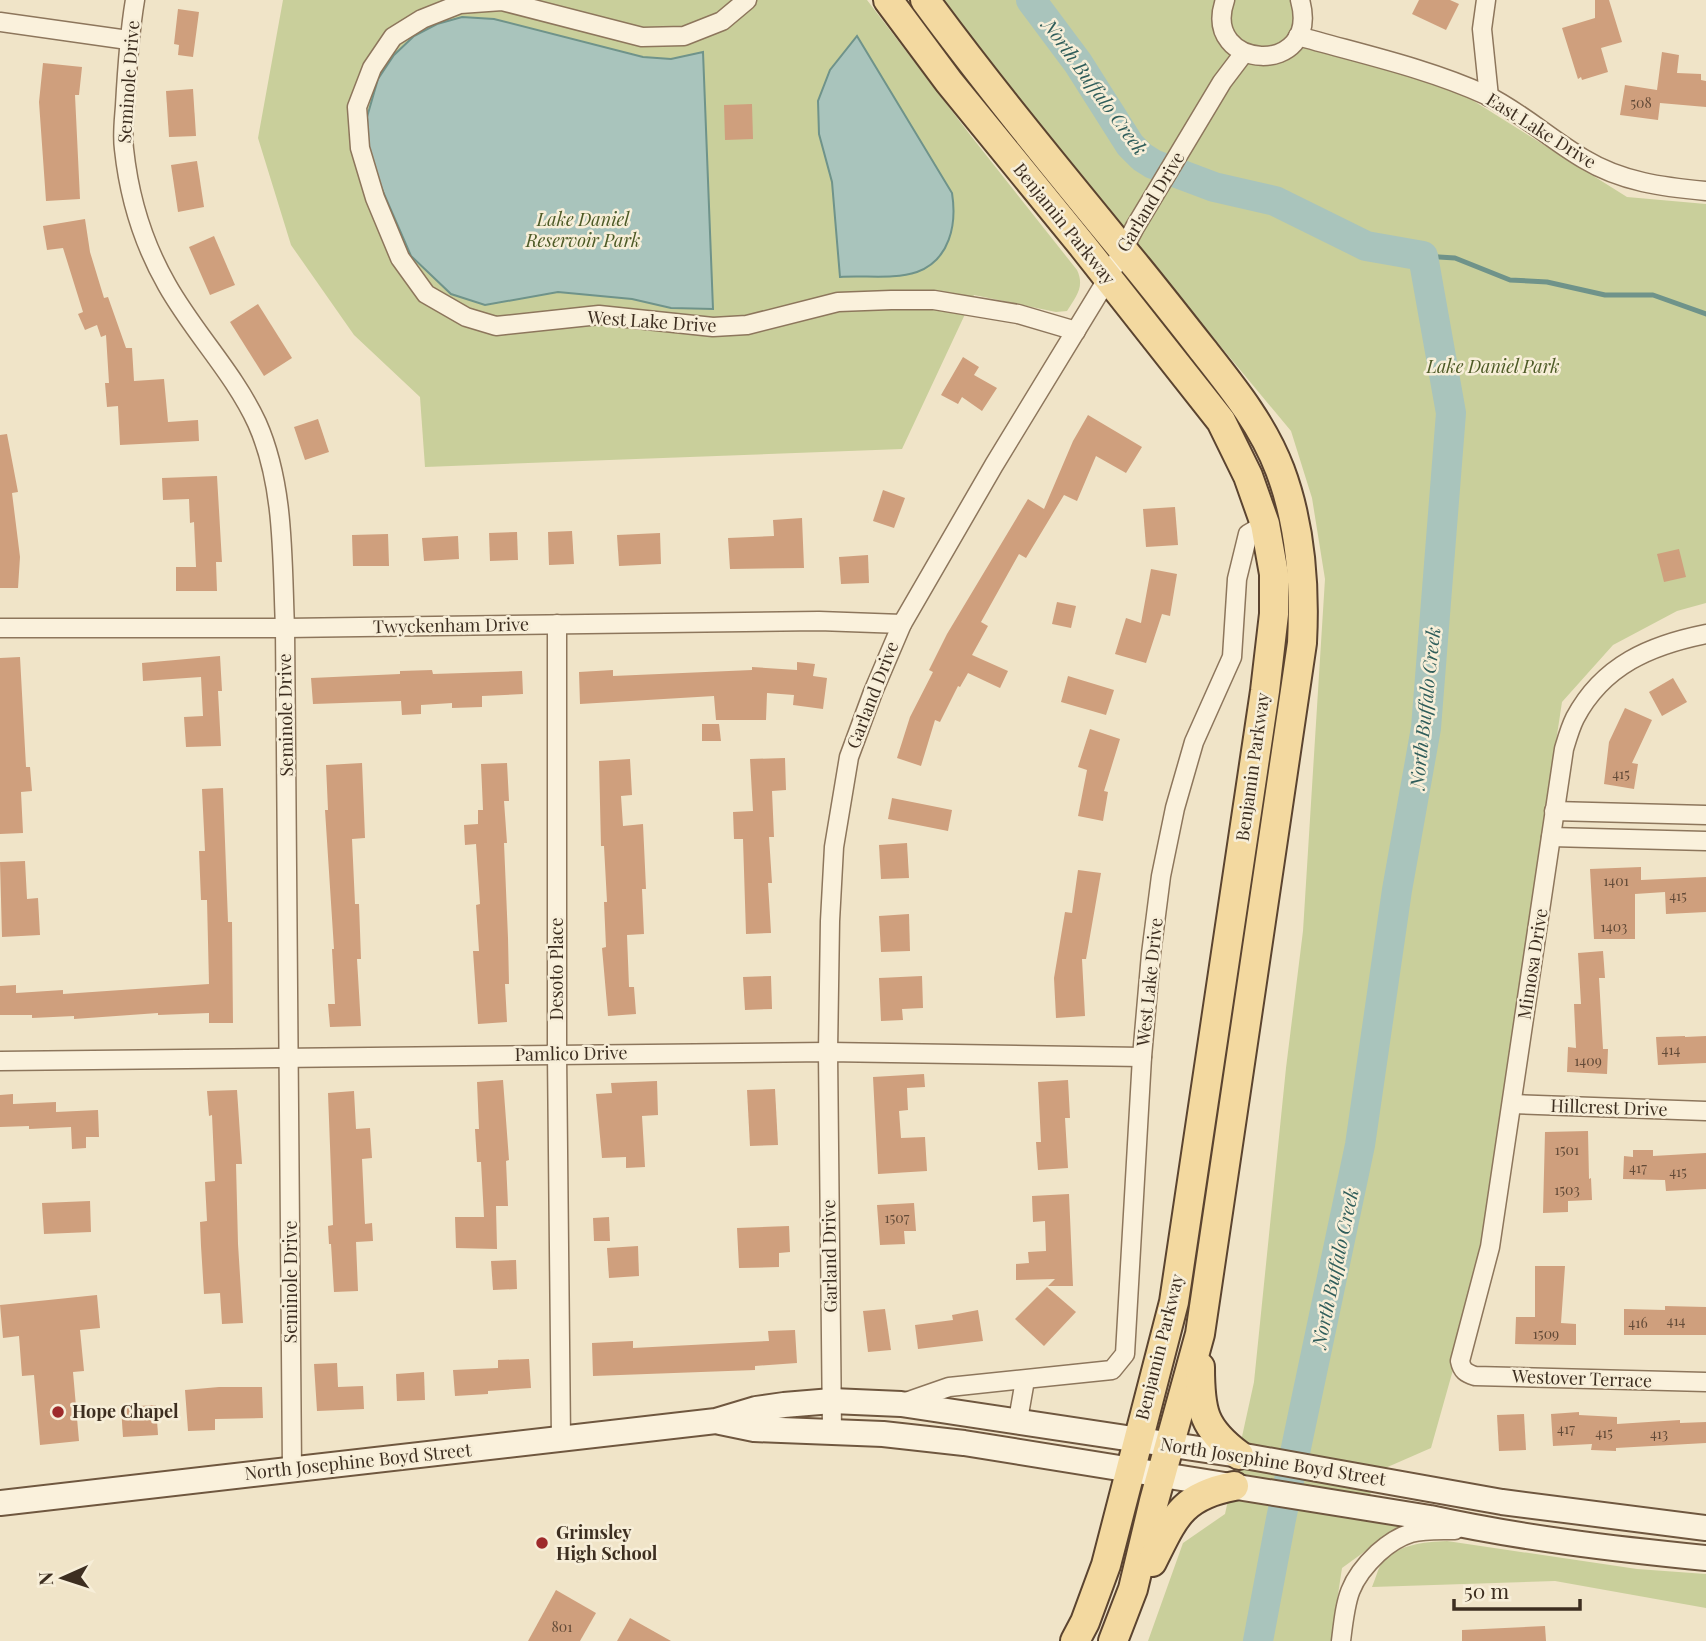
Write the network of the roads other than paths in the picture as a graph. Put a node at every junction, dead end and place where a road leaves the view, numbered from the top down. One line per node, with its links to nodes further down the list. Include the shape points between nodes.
1 (135, 0): 10 (street, Seminole Drive)
2 (747, 0): 16 (street, West Lake Drive, via 722,21 684,36 642,37 502,1 460,4 393,37 372,68 357,107 360,148 400,258 426,294 466,317 496,326 599,315 713,327 747,326 838,302 934,300 1018,314)
3 (888, 0): 15 (main road, Benjamin Parkway)
4 (925, 0): 14 (main road, Benjamin Parkway, via 964,52)
5 (1225, 0): 11 (street, via 1222,22 1226,34)
6 (1300, 0): 9 (street, via 1303,24)
7 (1486, 0): 12 (street, via 1482,29)
8 (0, 22): 10 (street)
9 (1298, 36): 11 (street, via 1291,46 1268,57); 12 (street, East Lake Drive, via 1448,78)
10 (128, 40): 21 (street, Seminole Drive, via 123,146 132,195 146,244 167,285 257,424 273,471)
11 (1244, 53): 14 (street, Garland Drive)
12 (1489, 97): 13 (street, East Lake Drive, via 1606,170 1653,186)
13 (1706, 191)
14 (1129, 238): 15 (street, Garland Drive); 34 (main road, Benjamin Parkway, via 1254,418 1280,469 1293,511 1304,601 1300,657)
15 (1108, 278): 16 (street, Garland Drive); 17 (main road, Benjamin Parkway, via 1221,421)
16 (1076, 331): 19 (street, Garland Drive)
17 (1265, 524): 29 (street, West Lake Drive, via 1248,534 1237,579 1232,657 1194,742 1175,807 1161,876); 44 (main road, Benjamin Parkway, via 1274,574 1274,614 1263,705 1174,1303)
18 (557, 624): 19 (street, Twyckenham Drive); 21 (street, Twyckenham Drive); 28 (street, Desoto Place)
19 (902, 624): 27 (street, Garland Drive, via 849,757 834,847)
20 (0, 628): 21 (street, Twyckenham Drive)
21 (285, 628): 30 (street, Seminole Drive)
22 (1706, 634): 23 (street, Mimosa Drive, via 1646,650 1593,691 1563,749)
23 (1554, 811): 24 (street); 25 (street, Mimosa Drive)
24 (1706, 815)
25 (1551, 837): 26 (street); 32 (street, Mimosa Drive)
26 (1706, 841)
27 (828, 1052): 28 (street, Pamlico Drive); 29 (street, Pamlico Drive); 38 (street, Garland Drive)
28 (557, 1054): 30 (street, Pamlico Drive); 43 (street, Desoto Place)
29 (1142, 1057): 36 (street, West Lake Drive, via 1125,1354 1112,1370)
30 (289, 1058): 31 (street, Pamlico Drive); 47 (street, Seminole Drive)
31 (0, 1061)
32 (1512, 1104): 33 (street, Hillcrest Drive); 35 (street, Mimosa Drive, via 1490,1247 1461,1350)
33 (1706, 1111)
34 (1200, 1334): 45 (main road, Benjamin Parkway); 46 (main road, via 1200,1401 1205,1418 1223,1443)
35 (1461, 1368): 37 (street, Westover Terrace, via 1475,1376)
36 (1025, 1380): 39 (street, West Lake Drive, via 949,1387); 40 (street)
37 (1706, 1382)
38 (832, 1401): 39 (main road, North Josephine Boyd Street); 41 (main road, North Josephine Boyd Street, via 756,1409); 42 (street, Garland Drive)
39 (901, 1404): 40 (main road, North Josephine Boyd Street)
40 (1018, 1420): 44 (main road, North Josephine Boyd Street)
41 (716, 1421): 42 (main road, North Josephine Boyd Street, via 754,1429); 43 (main road, North Josephine Boyd Street)
42 (832, 1431): 48 (main road, North Josephine Boyd Street, via 964,1443)
43 (561, 1439): 47 (main road, North Josephine Boyd Street)
44 (1137, 1439): 45 (main road, North Josephine Boyd Street); 48 (main road, Benjamin Parkway)
45 (1170, 1445): 46 (main road, North Josephine Boyd Street); 49 (main road, Benjamin Parkway)
46 (1239, 1455): 53 (main road, North Josephine Boyd Street, via 1502,1502)
47 (292, 1469): 51 (main road, North Josephine Boyd Street)
48 (1129, 1470): 49 (main road, North Josephine Boyd Street); 58 (main road, Benjamin Parkway, via 1106,1565)
49 (1161, 1475): 50 (main road, North Josephine Boyd Street); 57 (main road, Benjamin Parkway)
50 (1234, 1486): 54 (main road, North Josephine Boyd Street); 57 (main road, via 1214,1490 1181,1511)
51 (0, 1503)
52 (1706, 1517): 53 (main road)
53 (1628, 1519): 55 (main road, North Josephine Boyd Street)
54 (1477, 1528): 56 (main road, North Josephine Boyd Street); 59 (street, via 1413,1532 1387,1545 1353,1581)
55 (1706, 1528)
56 (1706, 1558)
57 (1117, 1632)
58 (1075, 1641)
59 (1341, 1641)

